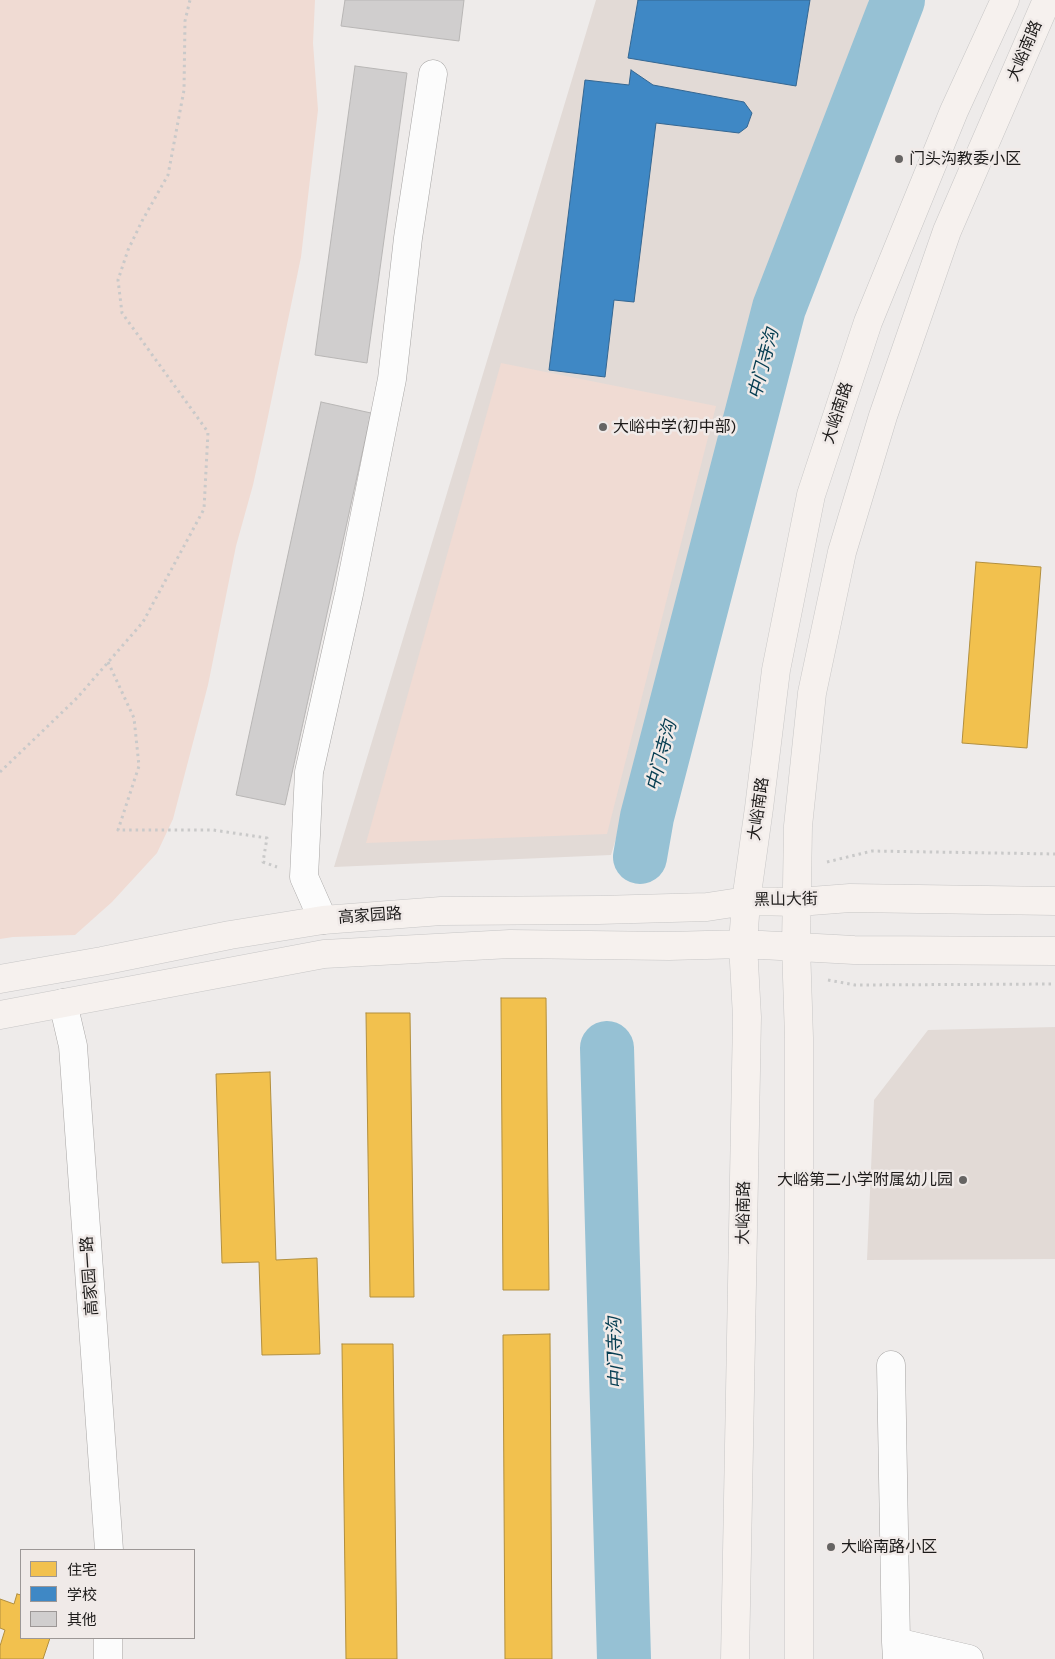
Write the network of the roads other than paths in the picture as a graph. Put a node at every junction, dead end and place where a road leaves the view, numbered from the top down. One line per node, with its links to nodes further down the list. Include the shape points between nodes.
1 (1005, 0): 4 (main road, 大峪南路, via 954,111 868,322 812,495 776,670)
2 (1047, 0): 6 (main road, 大峪南路, via 947,231 883,416 842,552 812,693 798,826)
3 (433, 74): 7 (street, via 408,238 392,379 309,772 304,877)
4 (746, 901): 6 (main road, 黑山大街); 7 (main road, 高家园路, via 707,907 441,911); 8 (main road, 大峪南路)
5 (1055, 901): 6 (main road, 黑山大街, via 850,898)
6 (798, 902): 9 (main road, 大峪南路)
7 (323, 920): 11 (main road, 高家园路)
8 (744, 944): 9 (main road); 12 (main road, via 510,944 324,954); 19 (main road, 大峪南路, via 747,1017)
9 (796, 946): 10 (main road, via 876,950); 20 (main road, 大峪南路, via 799,1038)
10 (1055, 950)
11 (0, 979)
12 (63, 1003): 13 (main road); 15 (street, 高家园一路, via 73,1046)
13 (0, 1014)
14 (891, 1365): 17 (street)
15 (109, 1549)
16 (108, 1639): 18 (street)
17 (897, 1651): 21 (street)
18 (108, 1659)
19 (735, 1659)
20 (799, 1659)
21 (969, 1659)

